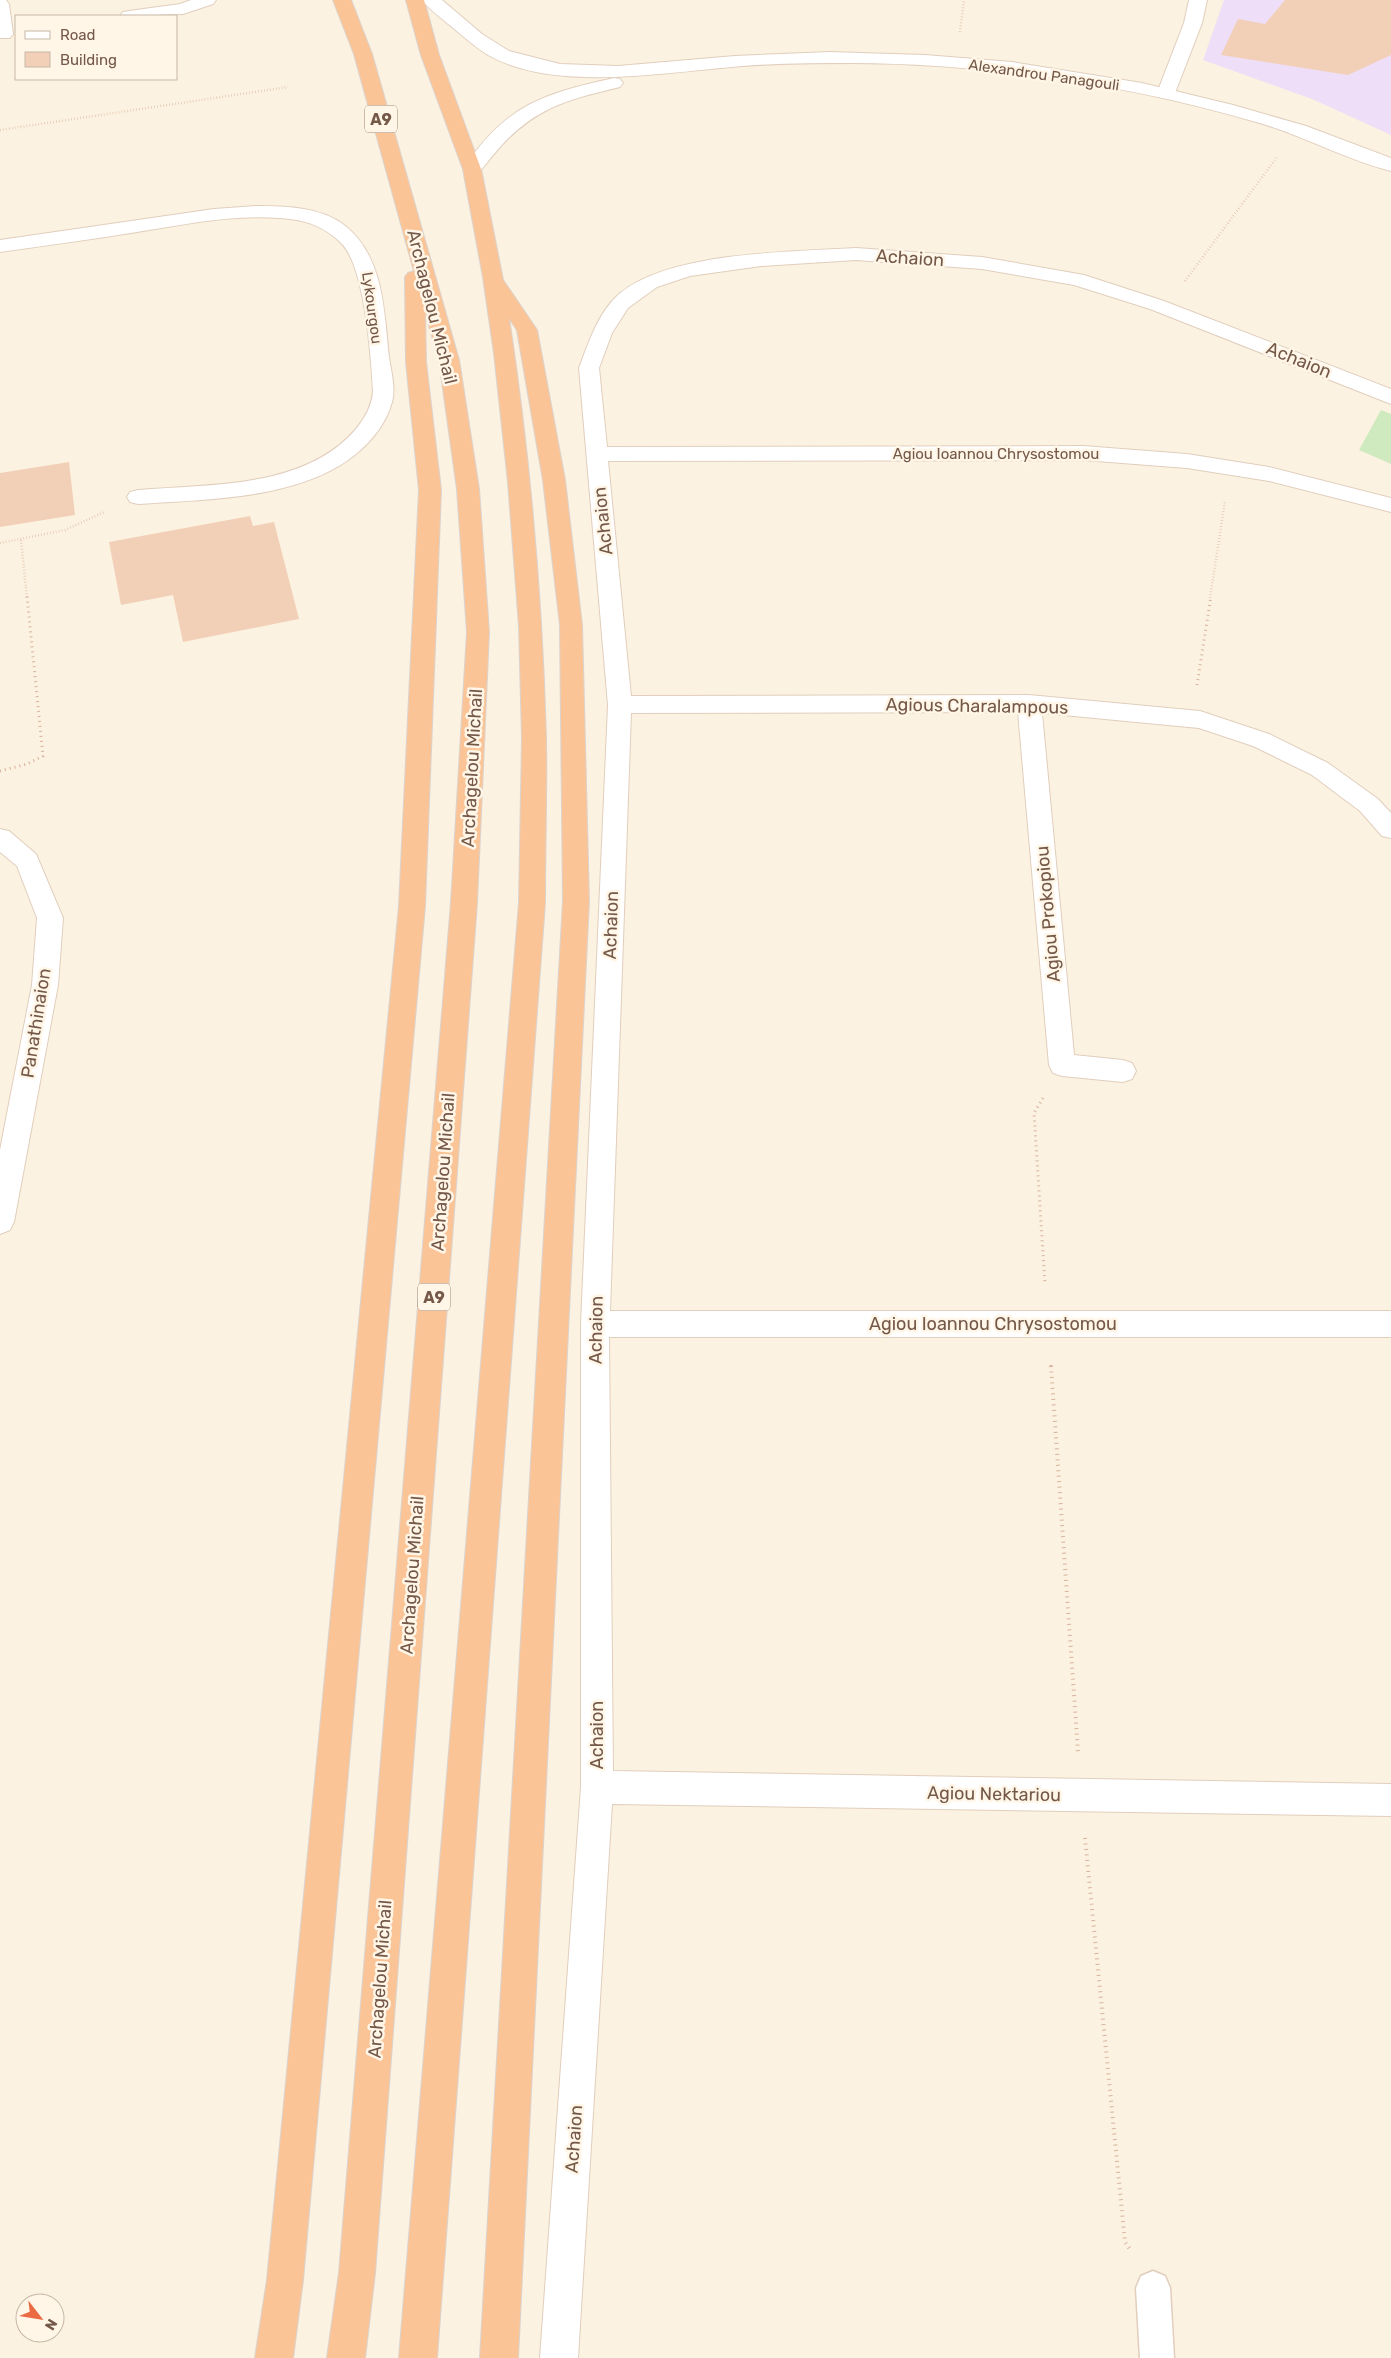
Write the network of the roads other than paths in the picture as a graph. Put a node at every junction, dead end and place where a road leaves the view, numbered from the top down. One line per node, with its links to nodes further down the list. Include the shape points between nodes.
1 (207, 0): 7 (street, via 182,8)
2 (342, 0): 13 (highway, Archagelou Michail / A9, via 363,54)
3 (415, 0): 12 (highway, via 430,55)
4 (431, 0): 9 (street, Alexandrou Panagouli, via 500,54 541,68 581,73)
5 (1198, 0): 10 (street, via 1193,23)
6 (0, 4): 8 (street)
7 (136, 15)
8 (7, 34)
9 (686, 67): 10 (street, Alexandrou Panagouli, via 838,58 925,60 1052,73); 12 (street, Alexandrou Panagouli, via 553,99 524,115 500,136)
10 (1166, 93): 11 (street, Alexandrou Panagouli, via 1271,121)
11 (1391, 164)
12 (472, 169): 15 (highway)
13 (415, 240): 31 (highway, via 416,362 430,490 412,906 286,2271); 32 (highway, Archagelou Michail / A9, via 448,360 468,489 478,632 464,913 358,2264)
14 (0, 246): 18 (street, Lykourgou, via 208,217 280,211 319,219 336,228 349,238 366,266 374,305 382,400 367,430 343,454 313,472 268,485)
15 (493, 277): 33 (highway, via 519,482 530,626 534,738 532,903); 34 (highway, via 527,330 554,480 571,625 576,901)
16 (1391, 398): 17 (street, Achaion, via 1166,308 1077,280 982,263 856,254 761,260 687,270 650,284 621,304 602,333 589,368)
17 (596, 454): 19 (street, Agiou Ioannou Chrysostomou, via 1083,453 1187,461 1269,474); 21 (street, Achaion)
18 (138, 497)
19 (1391, 504)
20 (1029, 703): 21 (street, Agious Charalampous); 22 (street, Agious Charalampous, via 1200,720 1260,740 1320,769 1369,805); 24 (street, Agiou Prokopiou, via 1062,1065)
21 (620, 705): 26 (street, Achaion)
22 (1391, 828)
23 (0, 838): 25 (street, Panathinaion, via 27,861 50,918 45,985)
24 (1123, 1071)
25 (0, 1222)
26 (595, 1324): 27 (street, Agiou Ioannou Chrysostomou); 28 (street, Achaion)
27 (1391, 1324)
28 (598, 1787): 29 (street, Agiou Nektariou); 35 (street, Achaion)
29 (1391, 1800)
30 (1153, 2288): 36 (lane)
31 (274, 2358)
32 (346, 2358)
33 (418, 2358)
34 (499, 2358)
35 (560, 2358)
36 (1157, 2358)

